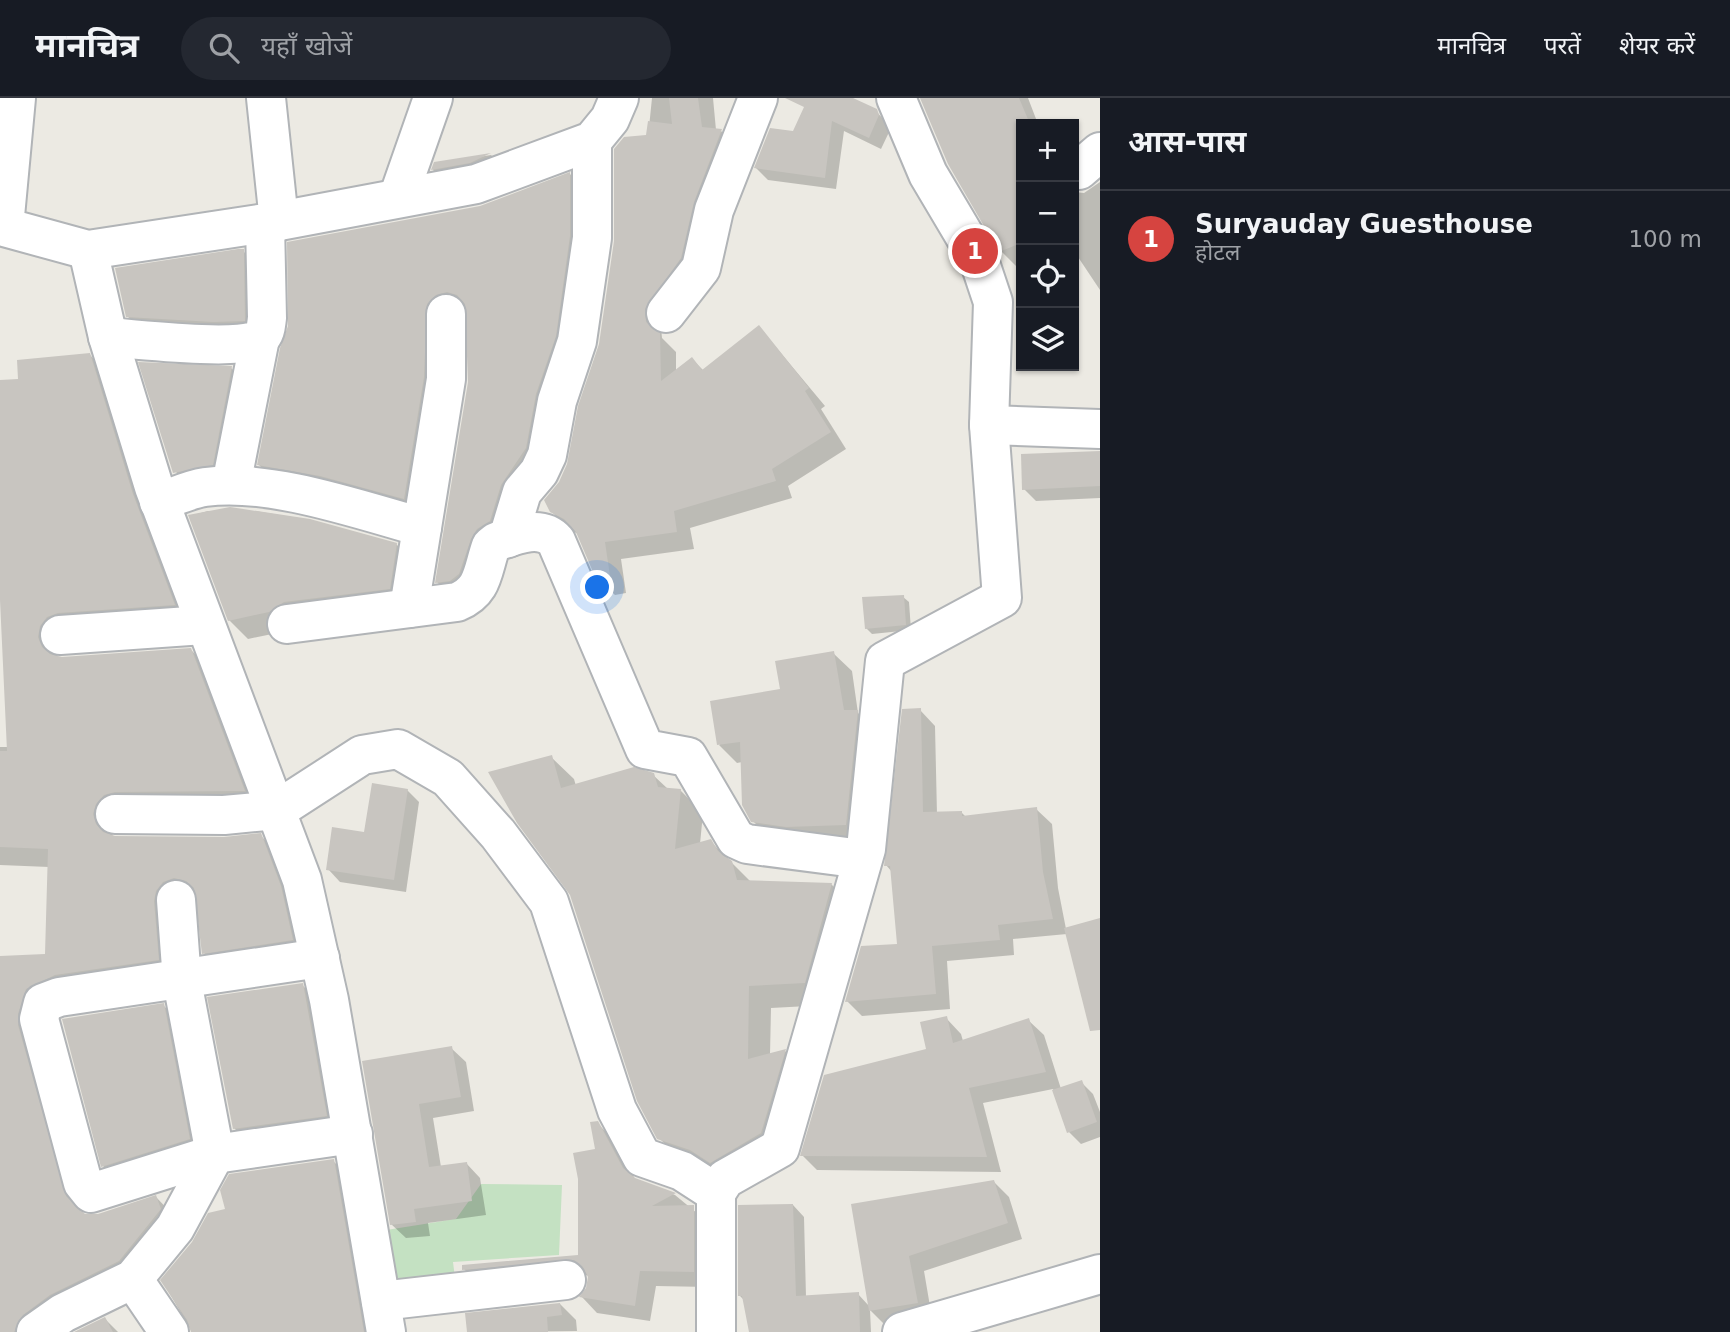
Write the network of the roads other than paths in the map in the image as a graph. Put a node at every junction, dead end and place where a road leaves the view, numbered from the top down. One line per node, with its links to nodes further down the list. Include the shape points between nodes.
1 (16, 98): 10 (street)
2 (266, 98): 9 (street)
3 (433, 98): 8 (street)
4 (619, 98): 7 (street, via 610,119)
5 (758, 98): 12 (street, via 714,210 701,268)
6 (896, 98): 16 (street, via 928,174 979,260 993,302)
7 (592, 141): 8 (street, via 476,184); 19 (street, via 592,237 577,341 557,401 547,455)
8 (398, 198): 9 (street)
9 (272, 222): 11 (street); 15 (street, via 266,330)
10 (2, 227): 11 (street)
11 (88, 250): 14 (street)
12 (666, 313)
13 (446, 314): 21 (street, via 446,379)
14 (107, 337): 15 (street, via 239,345); 20 (street)
15 (260, 338): 18 (street)
16 (989, 425): 17 (street); 30 (street, via 1002,598 885,661)
17 (1100, 429)
18 (231, 485): 20 (street, via 203,487); 21 (street, via 311,497)
19 (522, 492): 22 (street); 23 (street)
20 (159, 502): 26 (street)
21 (422, 527): 24 (street)
22 (552, 536): 23 (street, via 535,531); 30 (street, via 645,749 688,757 736,839)
23 (508, 538): 24 (street, via 491,547 485,574 470,597)
24 (409, 608): 25 (street)
25 (287, 624)
26 (204, 625): 27 (street); 28 (street)
27 (60, 635)
28 (277, 810): 29 (street, via 224,815); 32 (street, via 302,880); 36 (street, via 362,755 398,749 448,778 549,902 617,1110 642,1157 682,1171)
29 (115, 814)
30 (862, 859): 36 (street, via 780,1148 725,1180)
31 (176, 900): 33 (street)
32 (320, 958): 33 (street); 34 (street)
33 (182, 981): 35 (street); 35 (street, via 49,1000 40,1009 39,1019 83,1183 91,1193)
34 (353, 1134): 35 (street); 40 (street)
35 (215, 1154): 38 (street, via 174,1228)
36 (716, 1193): 43 (street)
37 (1100, 1274): 44 (street)
38 (133, 1279): 41 (street, via 63,1313); 42 (street)
39 (566, 1280): 40 (street)
40 (384, 1317)
41 (36, 1332)
42 (169, 1332)
43 (716, 1332)
44 (902, 1332)

